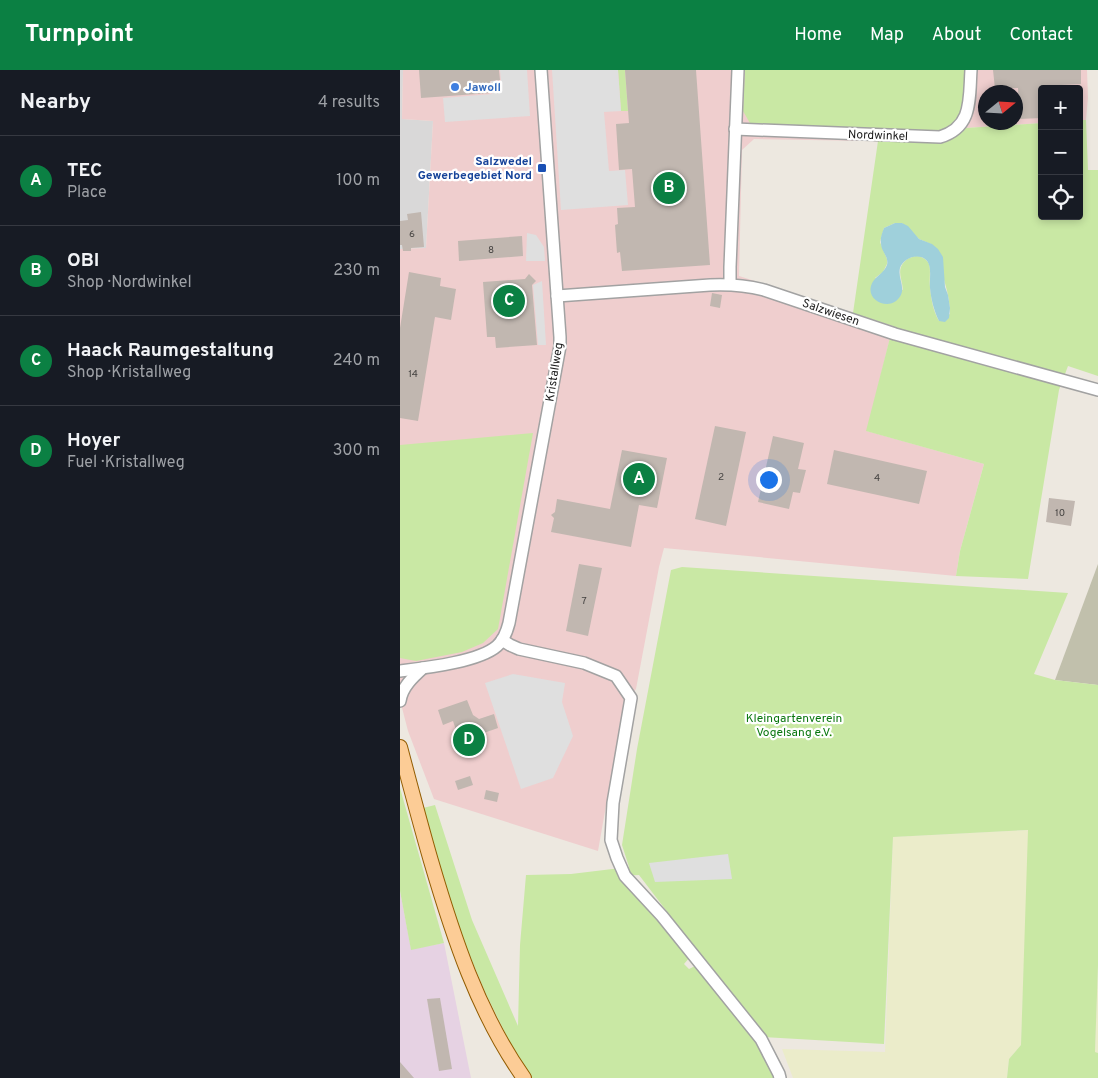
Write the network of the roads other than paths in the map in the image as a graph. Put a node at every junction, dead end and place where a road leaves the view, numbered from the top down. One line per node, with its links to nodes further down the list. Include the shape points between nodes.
1 (541, 70): 6 (street, Kristallweg)
2 (738, 70): 4 (street)
3 (971, 70): 4 (street, Nordwinkel, via 968,108 962,124 940,137)
4 (735, 129): 5 (street)
5 (730, 284): 6 (street, Salzwiesen); 7 (street, Salzwiesen, via 747,285 895,334)
6 (557, 296): 8 (street, Kristallweg, via 560,346 509,623)
7 (1098, 390)
8 (502, 640): 9 (street, via 479,656); 14 (street, via 519,649 584,663 616,676 631,698 612,803 611,840 617,858 625,876 662,916 761,1039)
9 (423, 668): 10 (street); 11 (street, via 408,684)
10 (400, 671)
11 (400, 701)
12 (400, 747): 13 (main road, via 434,872 461,955 488,1018)
13 (524, 1078)
14 (780, 1078)

